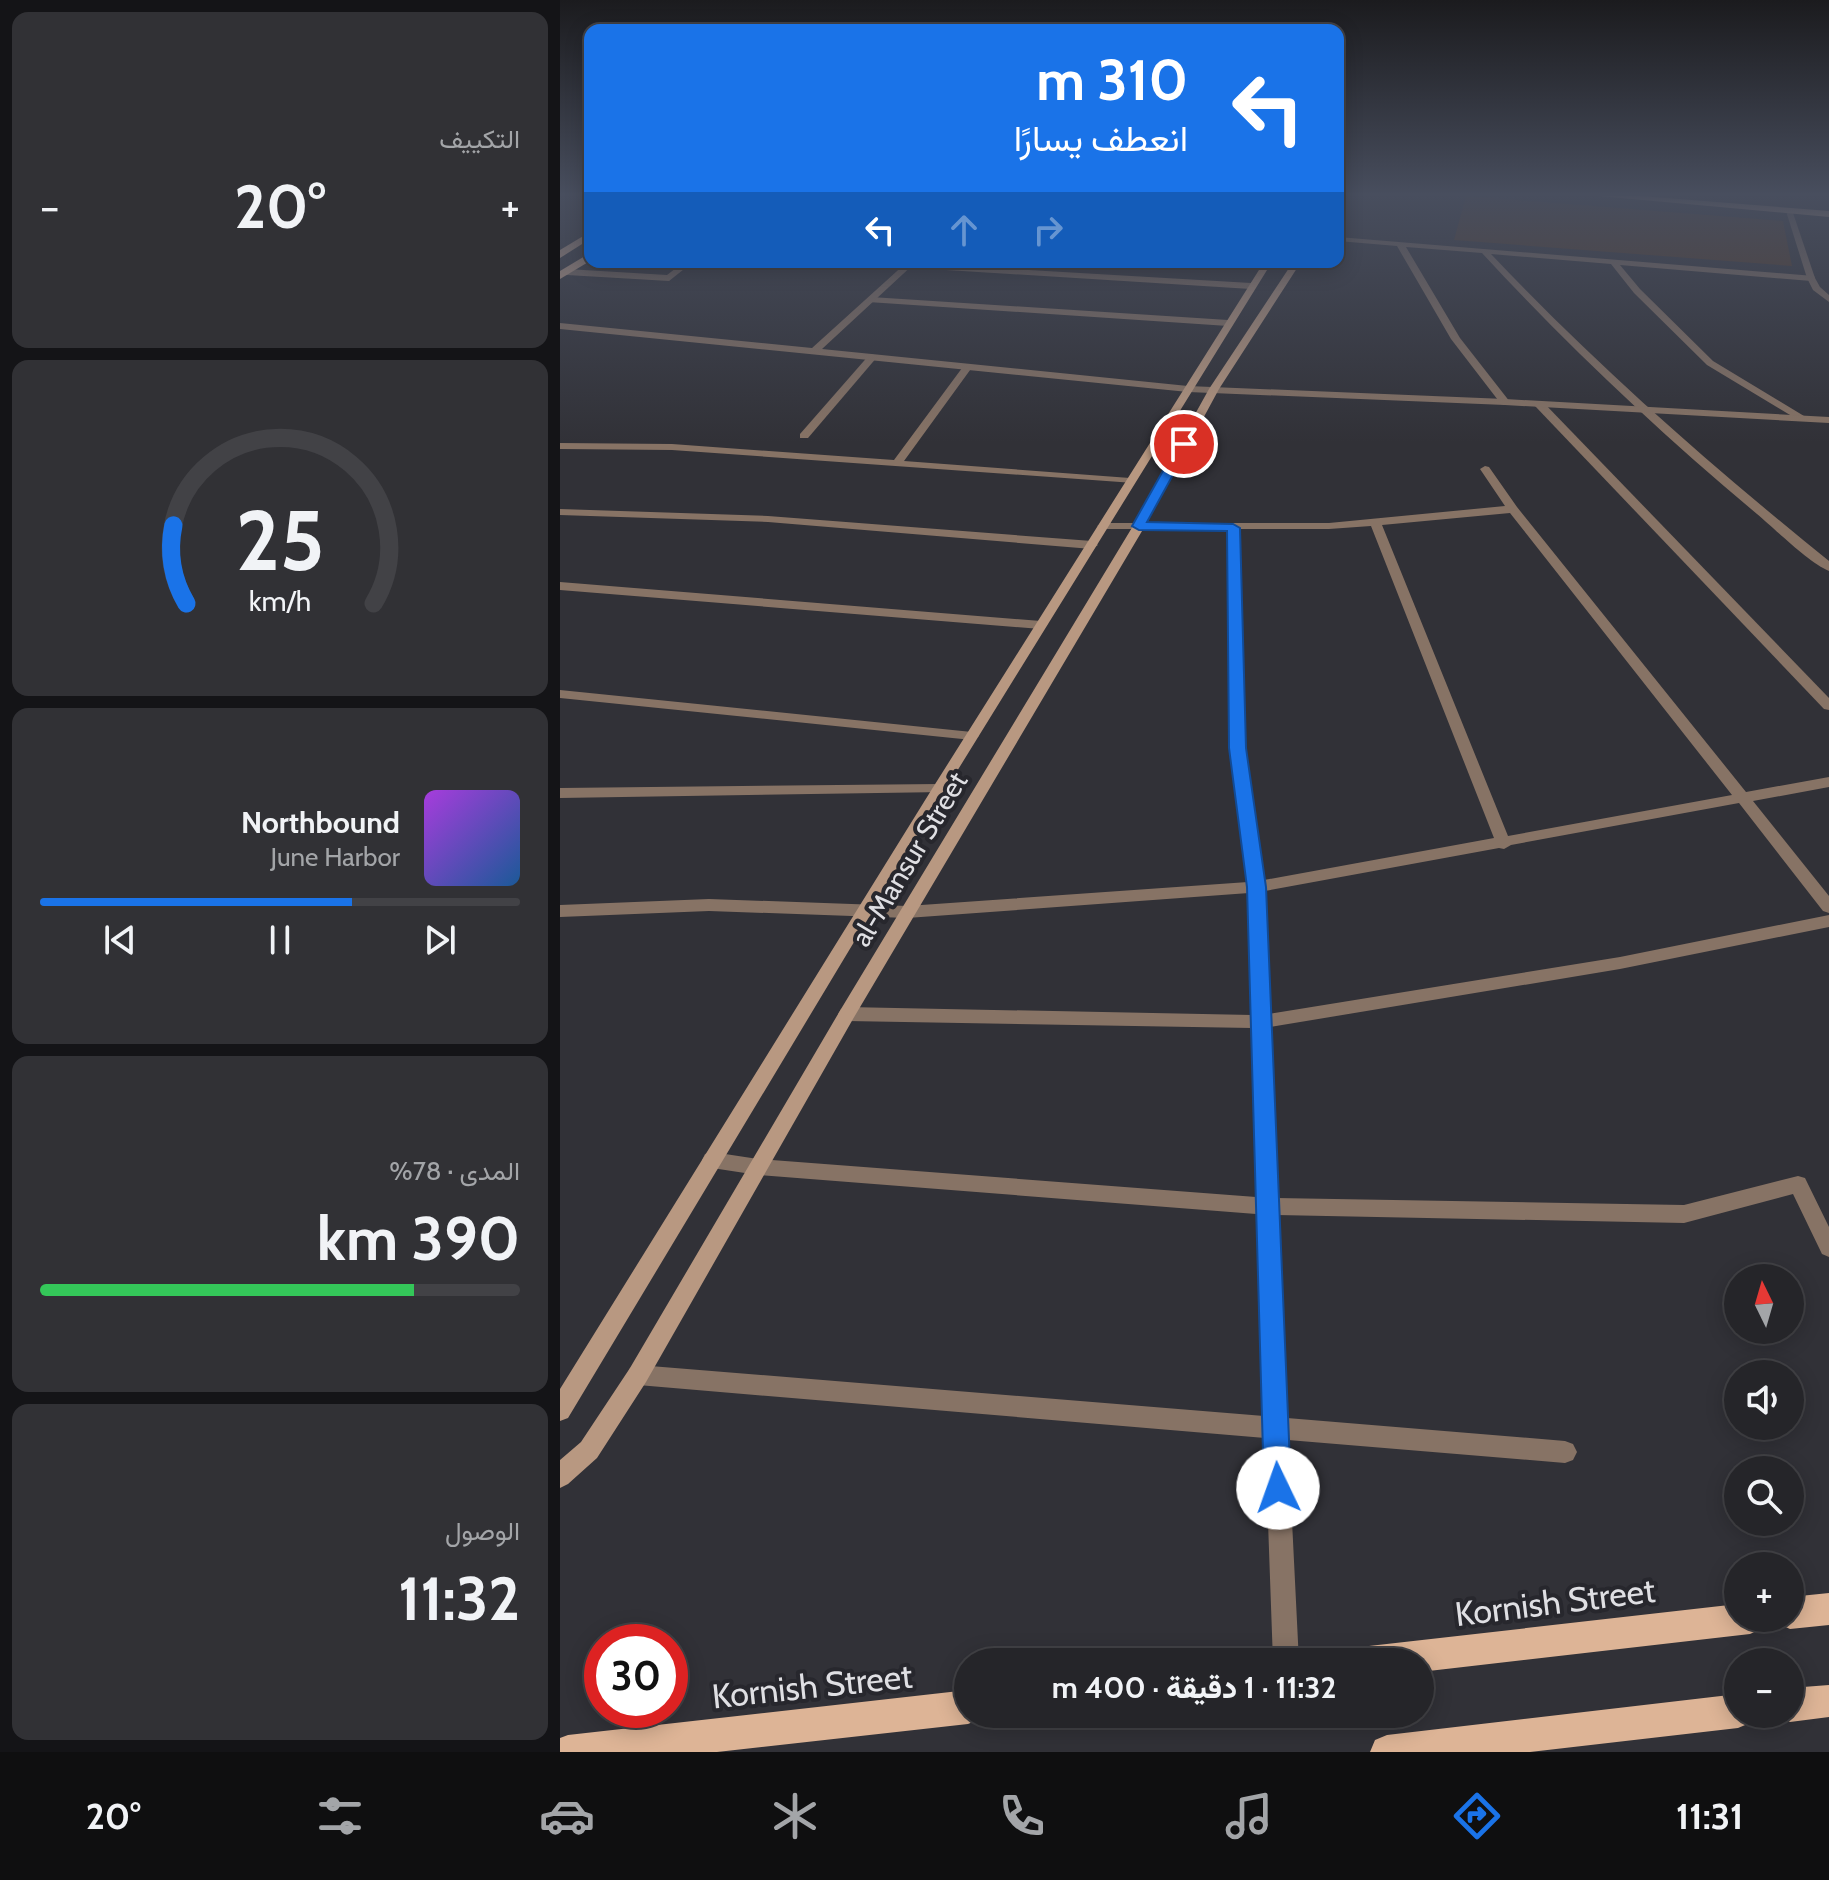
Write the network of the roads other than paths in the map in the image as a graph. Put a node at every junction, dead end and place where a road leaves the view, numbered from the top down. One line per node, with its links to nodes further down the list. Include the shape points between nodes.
1 (894, 278): 11 (street)
2 (1129, 278): 9 (street)
3 (1257, 278): 9 (main road, al-Mansur Street)
4 (1287, 278): 18 (main road, al-Mansur Street)
5 (1420, 278): 19 (street, via 1456,339)
6 (1508, 278): 21 (street)
7 (1626, 278): 22 (street, via 1710,363)
8 (1811, 278): 10 (street)
9 (1251, 286): 12 (main road, al-Mansur Street)
10 (1829, 299)
11 (871, 300): 12 (street); 14 (street)
12 (1228, 323): 17 (main road, al-Mansur Street)
13 (560, 326): 14 (street)
14 (816, 350): 15 (street)
15 (873, 356): 16 (street); 24 (street)
16 (968, 366): 17 (street); 26 (street)
17 (1188, 389): 18 (street); 28 (main road, al-Mansur Street)
18 (1214, 389): 19 (street); 33 (main road, al-Mansur Street)
19 (1505, 402): 20 (street)
20 (1539, 404): 21 (street); 40 (street)
21 (1643, 410): 22 (street); 36 (street)
22 (1800, 418): 23 (street)
23 (1829, 420)
24 (804, 436)
25 (560, 446): 26 (street, via 672,447)
26 (898, 462): 28 (street)
27 (1485, 469): 29 (street)
28 (1130, 481): 32 (main road, al-Mansur Street)
29 (1513, 509): 31 (street); 45 (street)
30 (560, 512): 35 (street, via 768,519)
31 (1375, 522): 34 (street); 46 (street)
32 (1103, 526): 33 (street); 35 (main road, al-Mansur Street)
33 (1139, 526): 34 (street); 51 (main road, al-Mansur Street)
34 (1233, 528): 47 (street, via 1237,748)
35 (1092, 545): 38 (main road, al-Mansur Street)
36 (1829, 567)
37 (560, 586): 38 (street)
38 (1041, 625): 41 (main road, al-Mansur Street)
39 (560, 694): 41 (street)
40 (1829, 706)
41 (972, 736): 43 (main road, al-Mansur Street)
42 (1829, 782): 45 (street)
43 (939, 789): 44 (street); 49 (main road, al-Mansur Street)
44 (560, 793)
45 (1744, 798): 46 (street); 48 (street)
46 (1504, 844): 47 (street)
47 (1257, 887): 51 (street); 54 (street)
48 (1829, 907)
49 (866, 909): 50 (street, via 709,905); 51 (street); 55 (main road, al-Mansur Street)
50 (560, 911)
51 (907, 912): 53 (main road, al-Mansur Street)
52 (1829, 921): 54 (street, via 1620,963)
53 (847, 1014): 54 (street); 56 (main road, al-Mansur Street)
54 (1260, 1022): 57 (street)
55 (712, 1160): 56 (street); 60 (main road, al-Mansur Street)
56 (758, 1167): 57 (street); 59 (main road, al-Mansur Street)
57 (1266, 1206): 58 (street, via 1684,1214 1798,1184); 61 (street)
58 (1829, 1248)
59 (638, 1375): 61 (street); 63 (main road, al-Mansur Street, via 589,1450)
60 (560, 1410)
61 (1275, 1430): 62 (street); 67 (street)
62 (1565, 1452)
63 (560, 1476)
64 (1829, 1609): 65 (main road)
65 (1804, 1612)
66 (1724, 1621): 68 (main road, Kornish Street)
67 (1285, 1648)
68 (1434, 1654)
69 (1829, 1701): 70 (main road)
70 (1804, 1704)
71 (954, 1709): 73 (main road, Kornish Street)
72 (1724, 1713): 74 (main road)
73 (568, 1752)
74 (1387, 1752)

